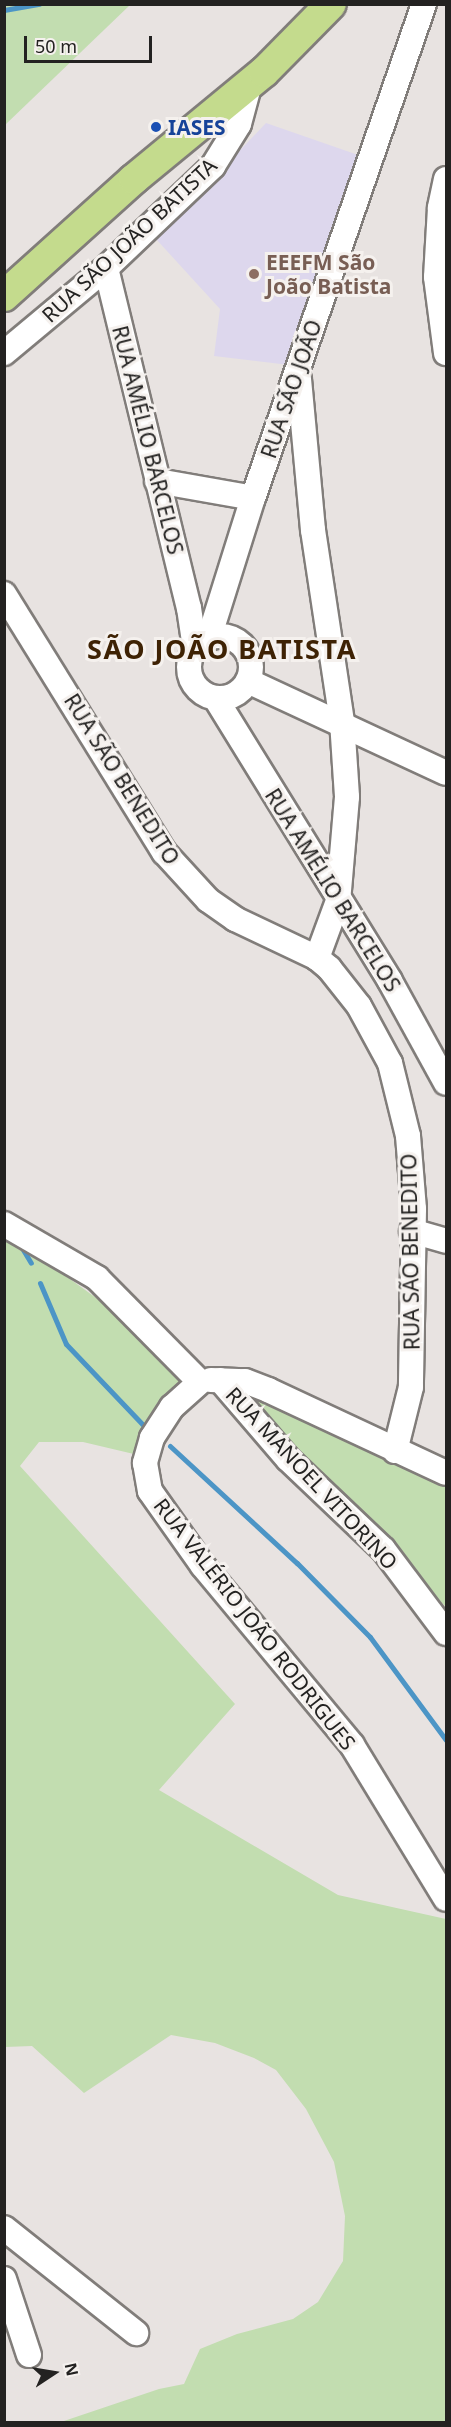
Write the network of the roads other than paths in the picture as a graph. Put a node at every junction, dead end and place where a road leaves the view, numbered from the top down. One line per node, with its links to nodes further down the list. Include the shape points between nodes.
1 (331, 4): 3 (main road)
2 (424, 4): 9 (street, RUA SÃO JOÃO)
3 (250, 83): 5 (street, RUA SÃO JOÃO BATISTA, via 239,124 213,166); 6 (main road, via 134,178)
4 (447, 179): 8 (street, via 439,217 435,277)
5 (106, 268): 7 (street, RUA SÃO JOÃO BATISTA); 10 (street, RUA AMÉLIO BARCELOS)
6 (4, 296)
7 (4, 353)
8 (447, 353)
9 (298, 370): 11 (street, RUA SÃO JOÃO); 16 (street, via 313,530)
10 (157, 481): 11 (street); 13 (street, RUA AMÉLIO BARCELOS, via 189,608)
11 (253, 498): 13 (street, RUA SÃO JOÃO)
12 (4, 594): 19 (street, RUA SÃO BENEDITO, via 146,824 188,880 235,919)
13 (202, 643): 14 (street, via 230,637 242,644 249,655); 15 (street, via 189,673 203,694)
14 (248, 681): 15 (street, via 234,694); 16 (street)
15 (216, 699): 18 (street, RUA AMÉLIO BARCELOS)
16 (342, 722): 17 (street); 18 (street, via 347,797)
17 (447, 773)
18 (338, 901): 19 (street); 20 (street, RUA AMÉLIO BARCELOS, via 390,981)
19 (317, 958): 22 (street, RUA SÃO BENEDITO, via 359,1006 390,1063 408,1136)
20 (447, 1083)
21 (4, 1224): 24 (street, via 97,1278)
22 (412, 1232): 23 (street); 25 (street, RUA SÃO BENEDITO, via 411,1387)
23 (447, 1241)
24 (210, 1381): 25 (street, via 244,1381 302,1403); 27 (street, RUA MANOEL VITORINO, via 383,1549); 28 (street, RUA VALÉRIO JOÃO RODRIGUES, via 172,1407 152,1438 145,1463 150,1491 203,1566 351,1745)
25 (395, 1451): 26 (street)
26 (447, 1473)
27 (447, 1633)
28 (447, 1899)
29 (4, 2228): 31 (street)
30 (4, 2279): 32 (street)
31 (135, 2333)
32 (29, 2355)

